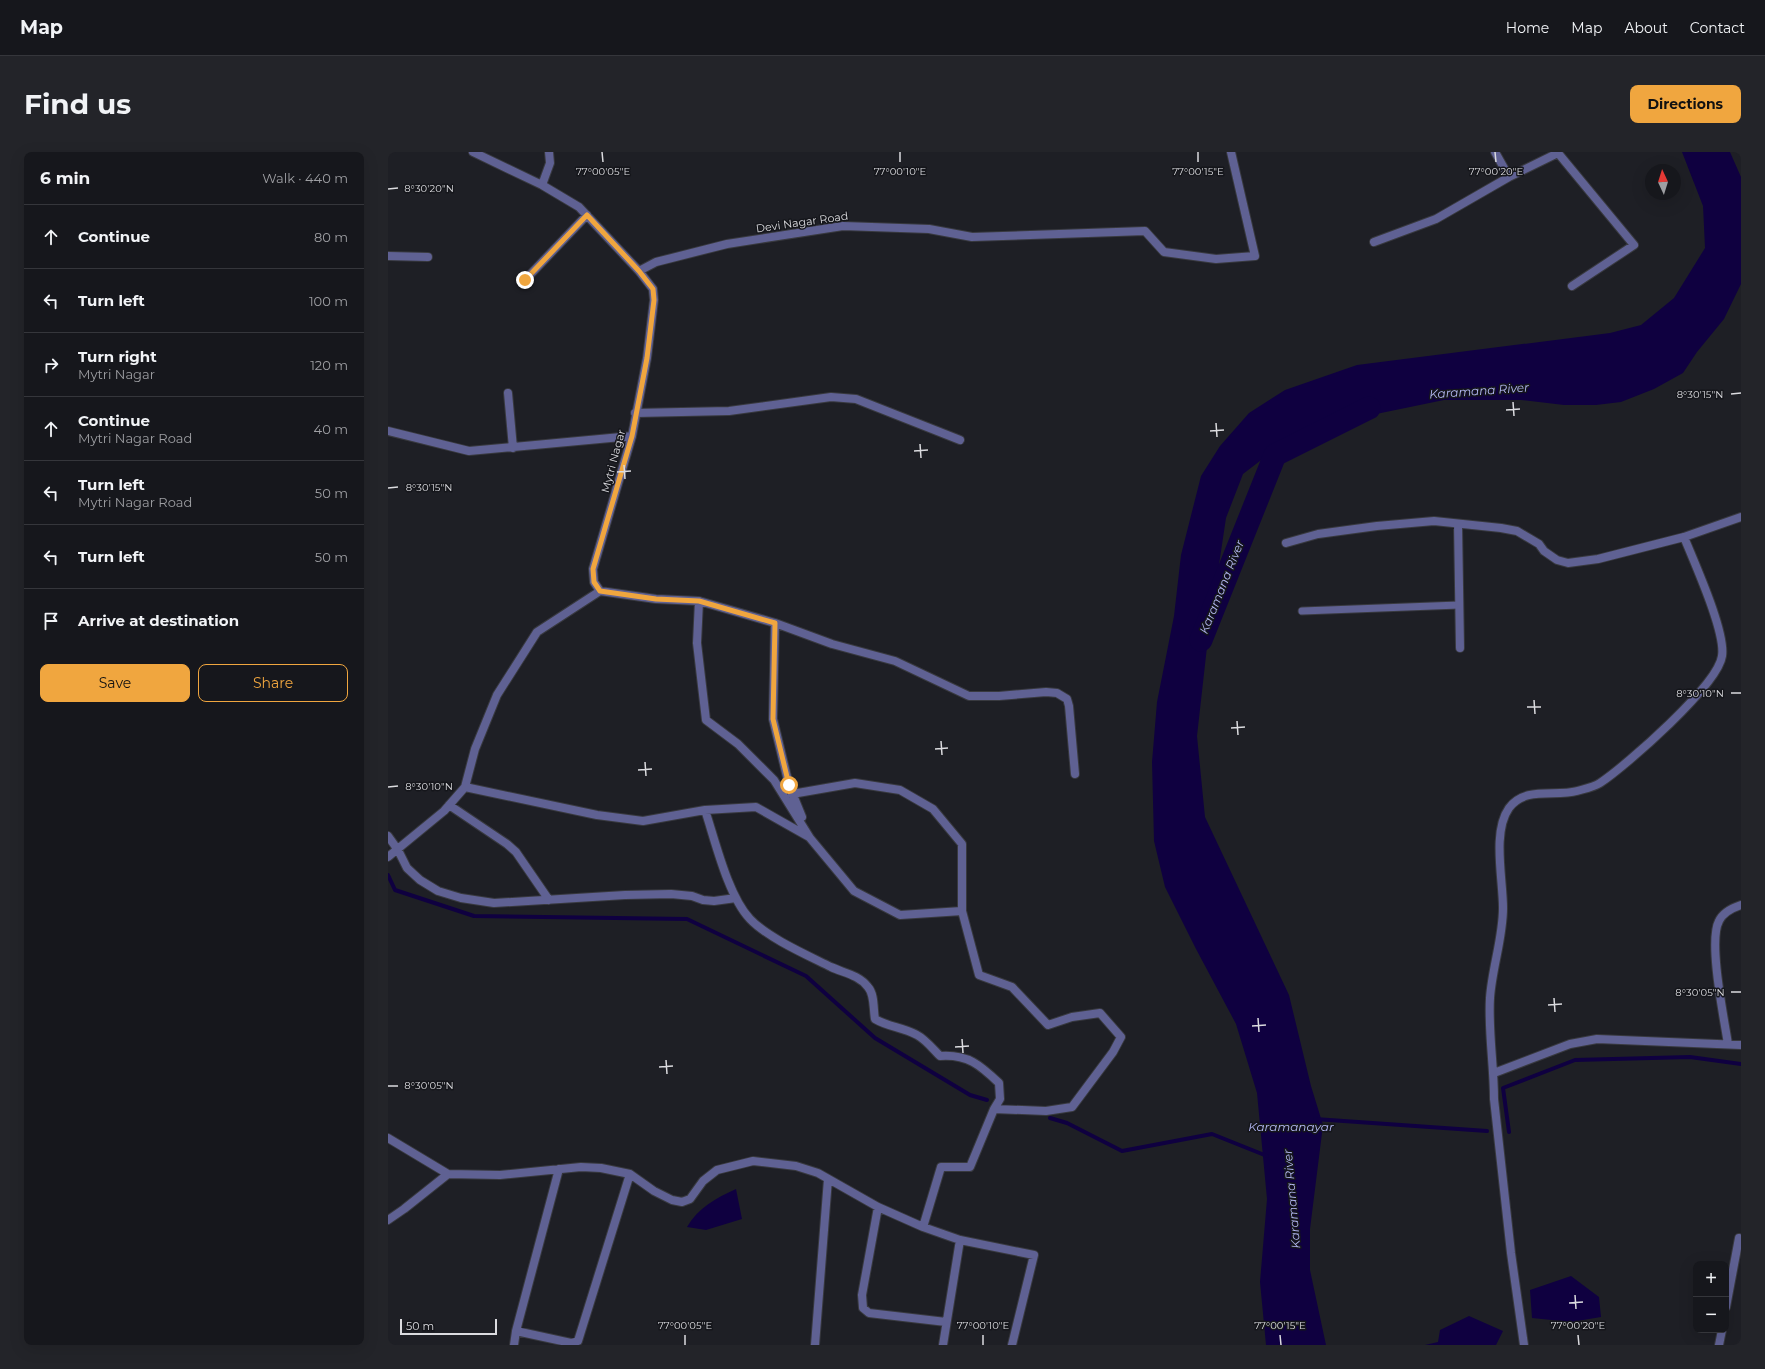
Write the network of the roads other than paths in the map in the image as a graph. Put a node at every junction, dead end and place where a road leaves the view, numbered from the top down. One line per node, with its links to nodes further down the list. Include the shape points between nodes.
1 (473, 152): 6 (street, Mytri Nagar)
2 (549, 152): 6 (street, via 550,163)
3 (1231, 152): 11 (street, Devi Nagar Road, via 1255,256 1216,259 1164,252 1145,231 972,237 929,229 843,226 727,244 656,262)
4 (1495, 152): 5 (street)
5 (1510, 177): 8 (street, via 1436,219); 13 (street, via 1558,153 1634,245)
6 (542, 185): 7 (street, Mytri Nagar, via 579,207)
7 (587, 215): 11 (street, Mytri Nagar); 12 (street)
8 (1374, 242)
9 (388, 256): 10 (street)
10 (428, 257)
11 (639, 271): 15 (street, Mytri Nagar, via 653,289 654,300 647,358)
12 (525, 280)
13 (1572, 286)
14 (508, 393): 19 (street)
15 (635, 413): 17 (street, Mytri Nagar); 18 (street, via 729,411 831,397 856,399)
16 (388, 431): 19 (street, via 469,451)
17 (632, 436): 19 (street); 24 (street, Mytri Nagar, via 593,569 594,582)
18 (960, 440)
19 (513, 448)
20 (1741, 518): 22 (street)
21 (1458, 524): 22 (street, via 1517,531 1539,544 1557,560 1568,563 1598,559); 23 (street, via 1434,521 1377,526 1318,534); 26 (street)
22 (1684, 537): 45 (street, via 1720,631 1722,656 1715,673 1691,704 1599,784 1575,792 1524,796 1510,807 1502,819 1503,908 1490,996)
23 (1286, 543)
24 (600, 591): 25 (street, via 656,599); 31 (street, via 537,632 497,695 475,749)
25 (699, 601): 28 (street); 36 (street, via 697,643 706,720 738,744 774,780)
26 (1460, 605): 27 (lane); 29 (street)
27 (1302, 611)
28 (775, 623): 30 (street, via 832,644 895,661 969,696 1057,693 1067,699 1069,706); 32 (street, via 773,719)
29 (1460, 648)
30 (1075, 774)
31 (465, 787): 33 (street); 34 (street, via 597,815 643,821)
32 (792, 794): 36 (street); 42 (street, via 855,783 900,790 933,810 962,844)
33 (449, 805): 37 (street); 40 (street, via 516,852)
34 (705, 810): 36 (street, via 756,807); 39 (street)
35 (388, 836): 37 (street)
36 (810, 838): 42 (street, via 854,891 900,915)
37 (398, 850): 38 (street); 40 (street, via 406,868 438,891 461,898 494,903)
38 (388, 857)
39 (736, 898): 40 (street, via 714,901 671,894); 46 (street, via 749,919 772,937 832,968 854,976 869,987 875,1019 918,1035 940,1056 964,1057 989,1073 999,1083 1000,1099)
40 (549, 900)
41 (1741, 905): 43 (street, via 1726,912 1718,921 1716,932 1716,960)
42 (962, 912): 46 (street, via 979,975 1012,987 1048,1025 1072,1017 1100,1013 1121,1037 1113,1052 1072,1107 1046,1111)
43 (1728, 1044): 44 (street); 45 (street, via 1597,1039 1570,1044)
44 (1741, 1045)
45 (1494, 1073): 65 (street, via 1494,1099)
46 (994, 1110): 54 (street, via 970,1167 941,1167)
47 (388, 1138): 49 (street)
48 (559, 1169): 49 (street, via 500,1175); 50 (street, via 601,1168); 59 (street)
49 (448, 1174): 53 (street)
50 (630, 1174): 51 (street, via 654,1191 682,1202 690,1199 703,1181 717,1170 753,1161 796,1166); 59 (street, via 578,1341 571,1343)
51 (828, 1179): 52 (street); 62 (street)
52 (878, 1206): 54 (street); 58 (street, via 862,1295 863,1308 869,1313)
53 (388, 1220)
54 (922, 1227): 56 (street)
55 (1739, 1238): 57 (street)
56 (960, 1240): 58 (street); 64 (street, via 1034,1255)
57 (1728, 1297)
58 (946, 1322): 63 (street)
59 (516, 1331): 61 (street)
60 (1721, 1333): 66 (street)
61 (514, 1345)
62 (815, 1345)
63 (942, 1345)
64 (1012, 1345)
65 (1524, 1345)
66 (1719, 1345)

